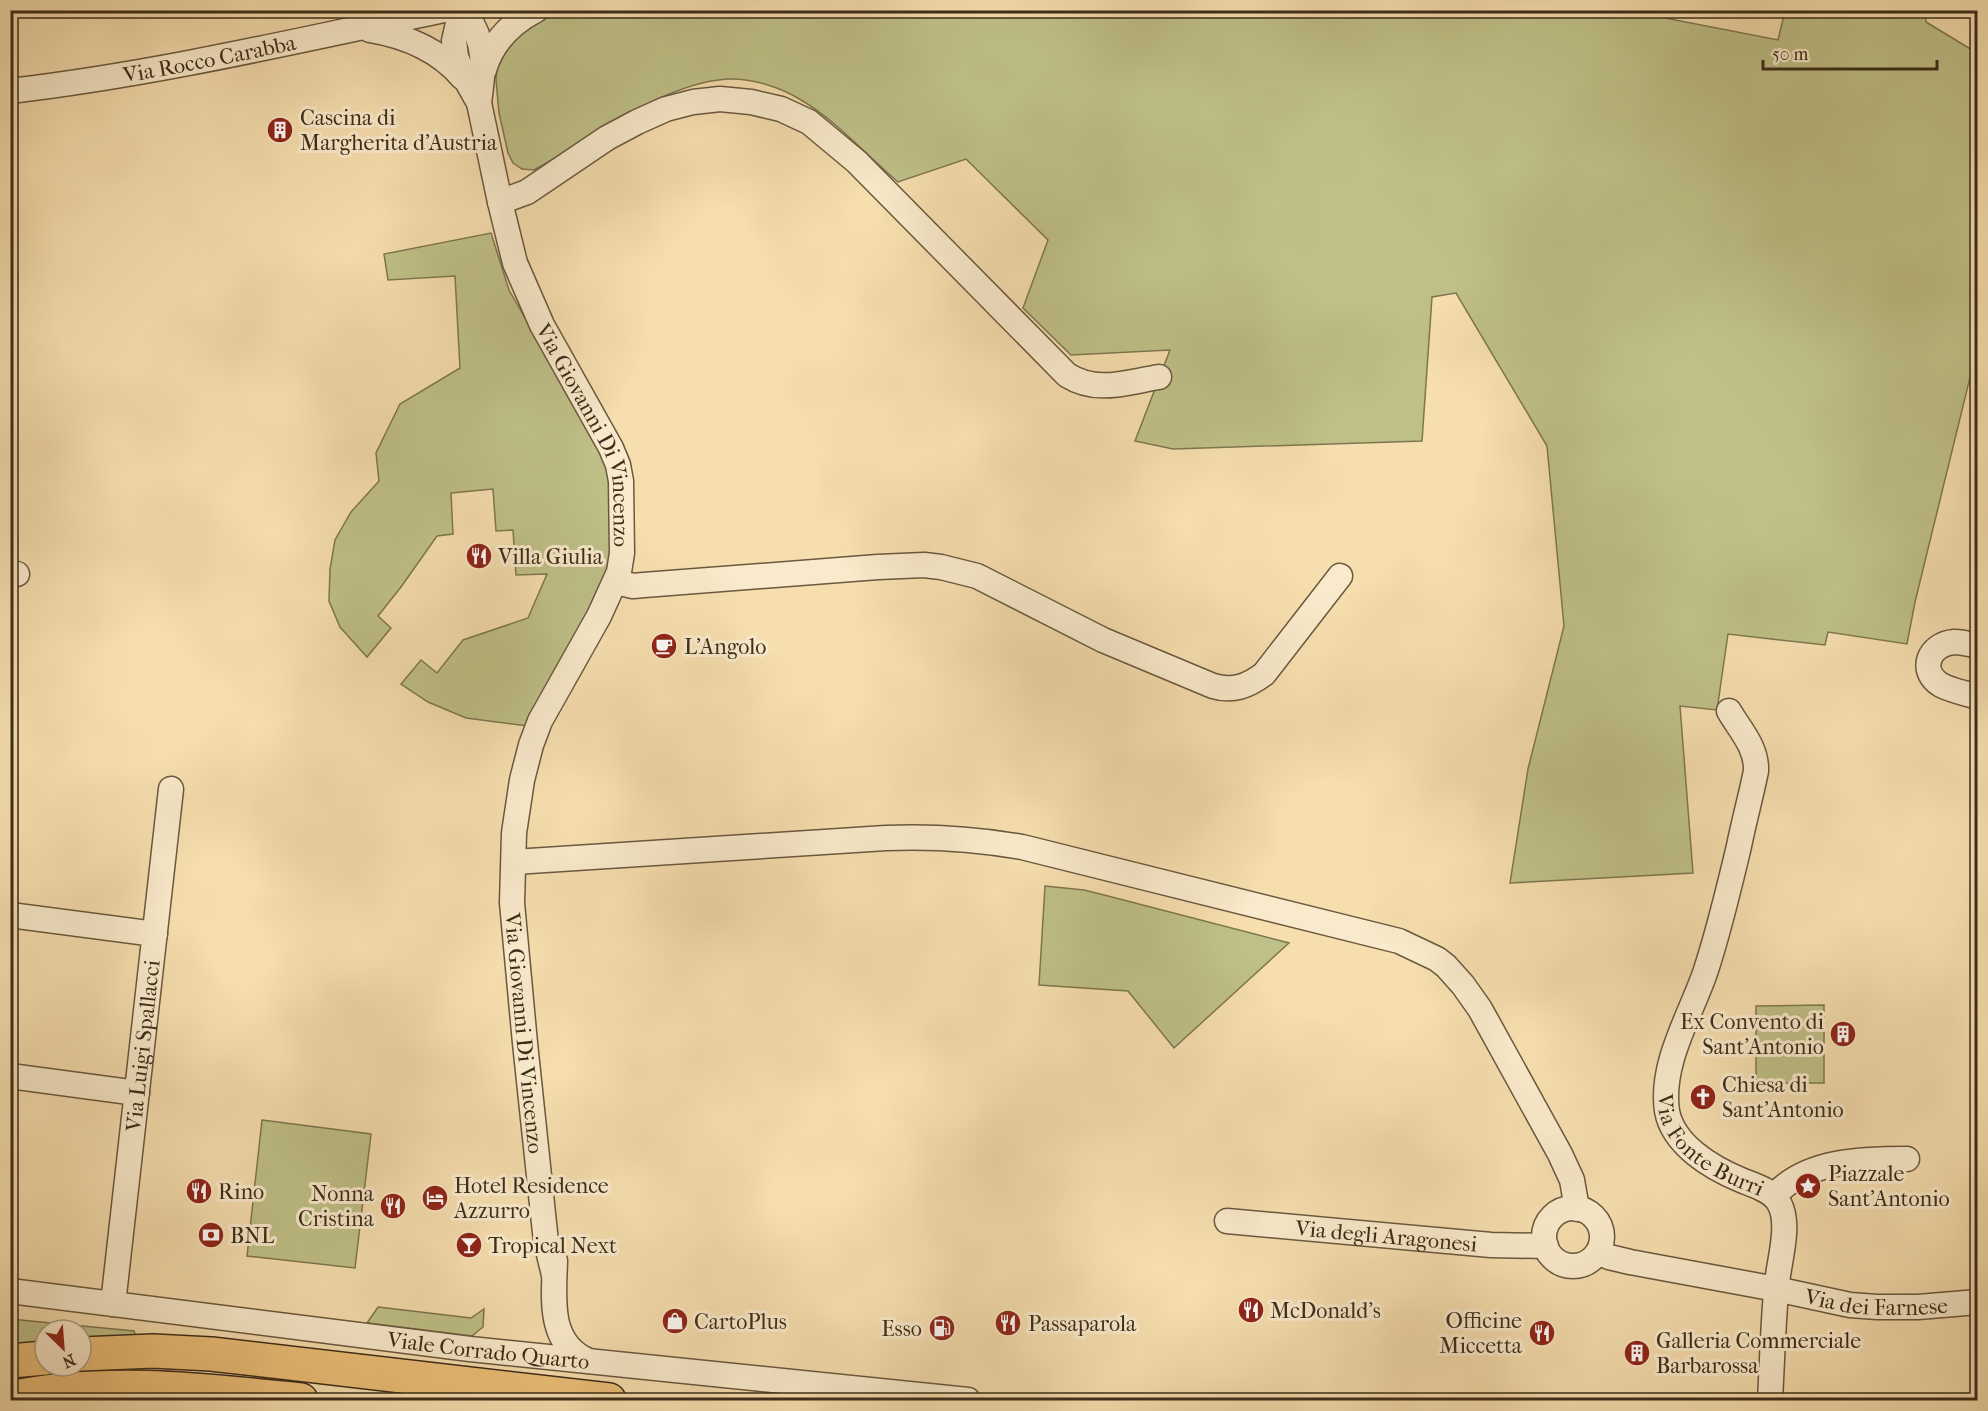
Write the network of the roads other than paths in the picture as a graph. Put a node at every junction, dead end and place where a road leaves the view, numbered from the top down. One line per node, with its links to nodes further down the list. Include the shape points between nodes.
1 (444, 10): 4 (street, Via Rocco Carabba)
2 (463, 10): 5 (street, Via Giovanni Di Vincenzo, via 455,32 455,49 459,64)
3 (536, 10): 5 (street, via 501,37)
4 (356, 28): 5 (street, via 397,35 421,45); 6 (street, Via Rocco Carabba, via 157,68)
5 (477, 88): 7 (street, Via Giovanni Di Vincenzo)
6 (10, 91)
7 (500, 202): 8 (street, via 527,192 607,138 666,109 720,99 774,107 809,122 857,162 1067,375 1099,386); 10 (street, Via Giovanni Di Vincenzo, via 526,290 618,465 622,553)
8 (1159, 377)
9 (1340, 576): 10 (street, via 1264,674 1247,685 1228,689 1119,647 976,576 941,567 878,567 633,586)
10 (616, 582): 15 (street, Via Giovanni Di Vincenzo, via 536,733 517,806)
11 (1977, 646): 12 (street, via 1954,642 1944,645 1931,654 1929,662 1933,677 1940,684)
12 (1977, 697)
13 (1729, 711): 21 (street, Via Fonte Burri, via 1753,750 1756,771 1726,902 1672,1060 1666,1104 1671,1123 1694,1152 1725,1173)
14 (171, 789): 17 (street, Via Luigi Spallacci)
15 (514, 862): 22 (street, via 911,837 970,839 1049,854 1399,941 1437,959 1480,1009 1560,1154 1572,1180); 30 (street, Via Giovanni Di Vincenzo, via 512,903 546,1242 554,1275)
16 (10, 915): 17 (street)
17 (155, 934): 19 (street, Via Luigi Spallacci)
18 (10, 1076): 19 (street)
19 (138, 1093): 29 (street, Via Luigi Spallacci)
20 (1907, 1159): 21 (street, via 1826,1167 1795,1179)
21 (1774, 1196): 26 (street, Via Fonte Burri, via 1784,1224)
22 (1576, 1209): 24 (street, via 1567,1209 1551,1219 1544,1236); 25 (street, via 1586,1211 1599,1224 1602,1243)
23 (1227, 1221): 24 (street, Via degli Aragonesi, via 1491,1245)
24 (1546, 1246): 25 (street, via 1556,1261 1565,1265 1584,1264)
25 (1598, 1252): 26 (street, via 1630,1262)
26 (1776, 1289): 28 (street, Via dei Farnese, via 1871,1307); 40 (street, Via Fonte Burri)
27 (10, 1290): 29 (street, Viale Corrado Quarto)
28 (1977, 1302)
29 (113, 1304): 31 (street, Viale Corrado Quarto)
30 (554, 1314): 31 (street, Via Giovanni Di Vincenzo, via 539,1340); 35 (street, Via Giovanni Di Vincenzo, via 567,1344)
31 (515, 1353): 35 (street, Viale Corrado Quarto)
32 (93, 1354): 38 (main road, Viale Corrado Quarto, via 212,1354)
33 (33, 1359): 34 (main road)
34 (10, 1360)
35 (589, 1361): 39 (street, Viale Corrado Quarto)
36 (10, 1398): 37 (main road, via 52,1391 135,1387)
37 (301, 1401)
38 (609, 1401)
39 (968, 1401)
40 (1770, 1401)

